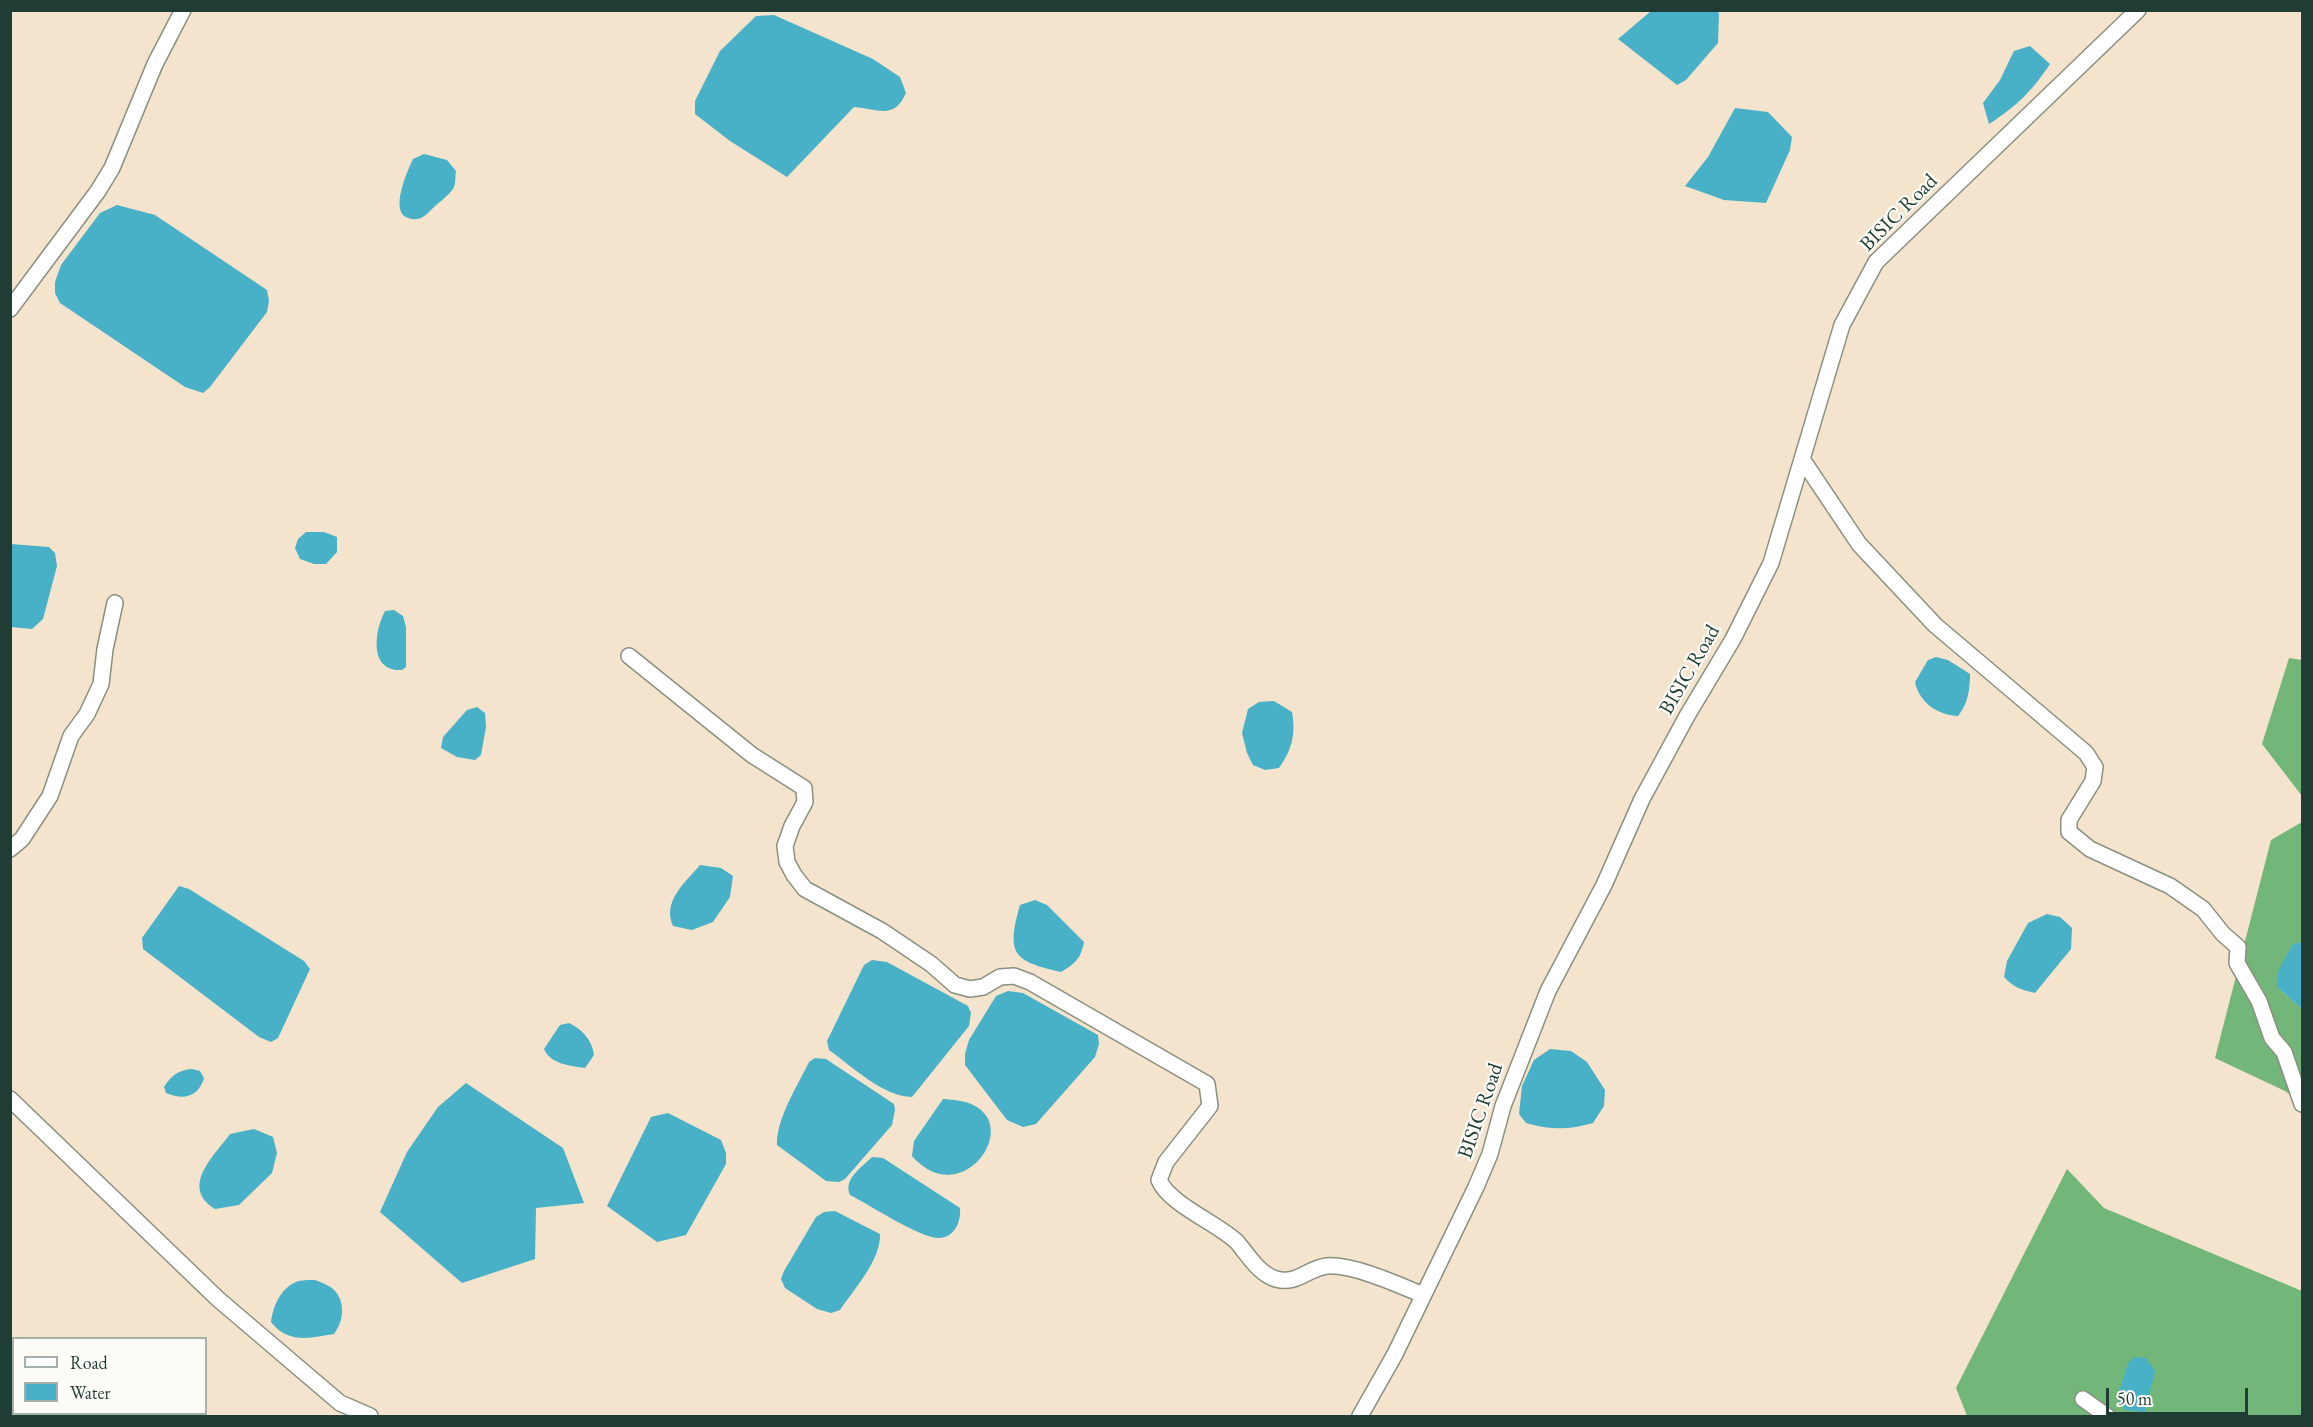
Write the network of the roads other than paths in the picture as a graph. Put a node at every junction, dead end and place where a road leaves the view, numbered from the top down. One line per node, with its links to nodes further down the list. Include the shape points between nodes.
1 (183, 10): 3 (street, via 155,64 112,168 98,191)
2 (2138, 10): 5 (street, BISIC Road, via 1876,262 1842,325)
3 (16, 292): 4 (street)
4 (10, 309)
5 (1802, 459): 10 (street, via 1859,544 1935,625 2086,753 2095,767 2093,781 2069,820 2069,832 2090,849 2187,897 2238,947 2237,963 2259,1001 2272,1038 2284,1052); 11 (street, BISIC Road, via 1771,563 1733,639 1642,799 1604,885 1548,992 1503,1106 1490,1154)
6 (115, 603): 8 (street, via 101,684 71,736 51,796)
7 (629, 656): 11 (street, via 752,755 804,788 805,802 785,846 787,862 805,889 882,931 955,985 970,989 1000,977 1022,979 1207,1084 1210,1106 1166,1162 1159,1180 1184,1206 1235,1241 1260,1270 1289,1282 1329,1266 1351,1269)
8 (10, 849)
9 (10, 1099): 13 (street, via 218,1299 339,1403)
10 (2302, 1104)
11 (1423, 1295): 14 (street, BISIC Road)
12 (2083, 1399): 15 (street)
13 (370, 1416)
14 (1360, 1416)
15 (2108, 1416)

